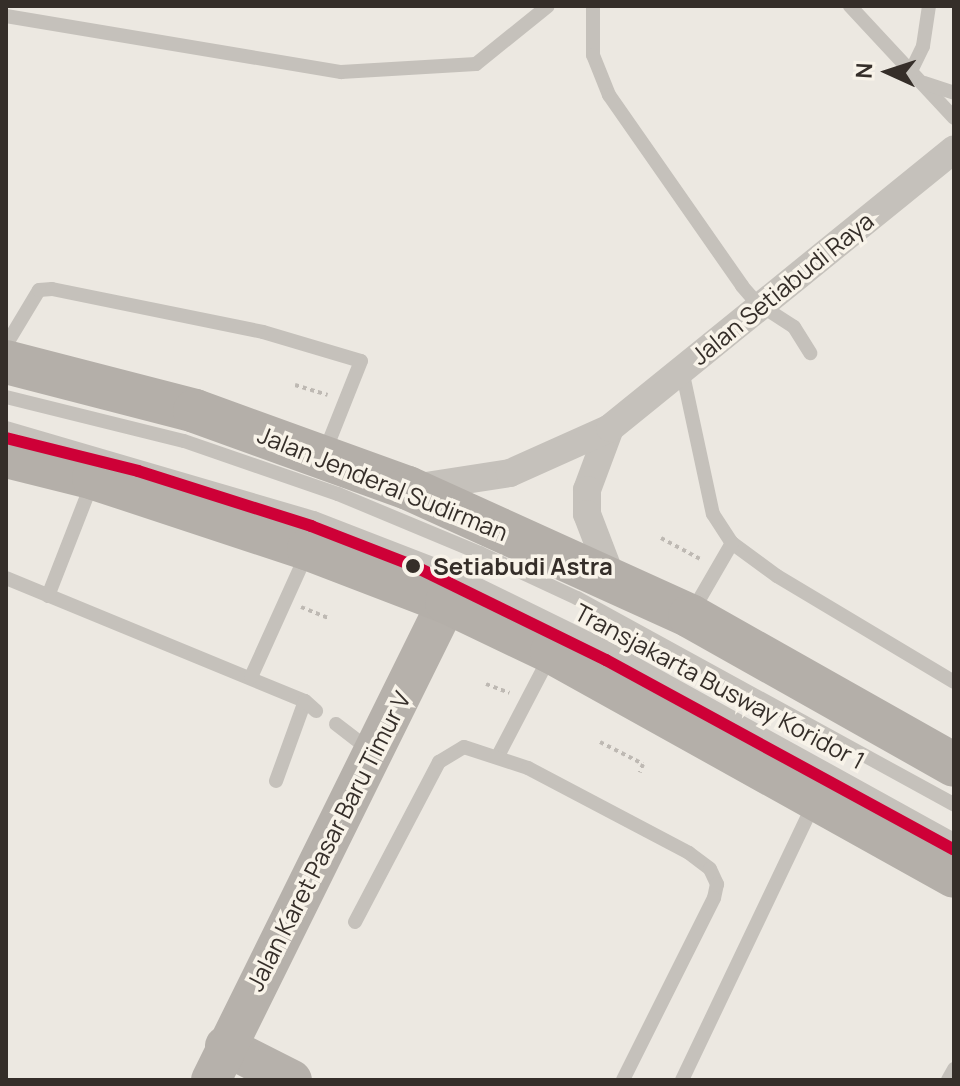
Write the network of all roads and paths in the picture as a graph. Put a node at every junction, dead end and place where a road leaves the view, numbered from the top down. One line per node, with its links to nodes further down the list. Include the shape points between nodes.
1 (548, 6): 5 (lane, via 476,64 341,72)
2 (593, 6): 10 (lane, via 593,55 609,95)
3 (850, 6): 6 (lane)
4 (929, 6): 6 (lane)
5 (6, 16)
6 (915, 78): 7 (lane); 8 (lane)
7 (954, 93)
8 (954, 118)
9 (954, 149): 10 (street, Jalan Setiabudi Raya)
10 (757, 303): 12 (lane, via 794,327); 14 (street, Jalan Setiabudi Raya)
11 (6, 345): 20 (lane, via 39,290 52,289 263,332 361,361)
12 (810, 353)
13 (6, 362): 20 (main road, Jalan Jenderal Sudirman, via 195,411)
14 (682, 370): 19 (street, Jalan Setiabudi Raya); 25 (lane, via 713,514)
15 (295, 385): 17 (path)
16 (6, 397): 46 (lane, Transjakarta Busway Koridor 1, via 184,441 338,494 480,553 646,634)
17 (334, 397)
18 (6, 428): 47 (lane, Transjakarta Busway Koridor 1, via 314,518 448,570 601,645)
19 (610, 428): 23 (street, Jalan Setiabudi Raya, via 510,473); 28 (street, via 587,490 587,514)
20 (324, 455): 23 (main road, Jalan Jenderal Sudirman)
21 (6, 456): 22 (main road)
22 (94, 478): 26 (main road); 30 (lane)
23 (408, 488): 28 (main road, Jalan Jenderal Sudirman)
24 (661, 538): 27 (path, via 700,558)
25 (732, 543): 32 (lane); 35 (lane, via 777,576)
26 (309, 549): 31 (main road); 34 (lane)
27 (693, 572)
28 (611, 577): 32 (main road, Jalan Jenderal Sudirman)
29 (6, 578): 30 (lane)
30 (48, 596): 34 (lane)
31 (447, 602): 33 (main road); 40 (street, Jalan Karet Pasar Baru Timur V)
32 (690, 616): 42 (main road, Jalan Jenderal Sudirman)
33 (552, 652): 41 (lane); 45 (main road)
34 (251, 677): 44 (lane, via 310,706)
35 (954, 682)
36 (486, 684): 37 (path)
37 (517, 696)
38 (336, 724): 40 (lane)
39 (600, 742): 43 (path, via 643,764)
40 (372, 751): 50 (street, Jalan Karet Pasar Baru Timur V)
41 (499, 754): 49 (lane, via 464,747 439,762); 53 (lane, via 689,853 710,869 717,884)
42 (954, 765)
43 (640, 772)
44 (276, 781)
45 (817, 798): 48 (main road); 54 (lane)
46 (954, 804)
47 (954, 840)
48 (954, 876)
49 (355, 922)
50 (218, 1063): 52 (street)
51 (954, 1069): 55 (lane)
52 (292, 1080)
53 (623, 1080)
54 (682, 1080)
55 (948, 1080)

